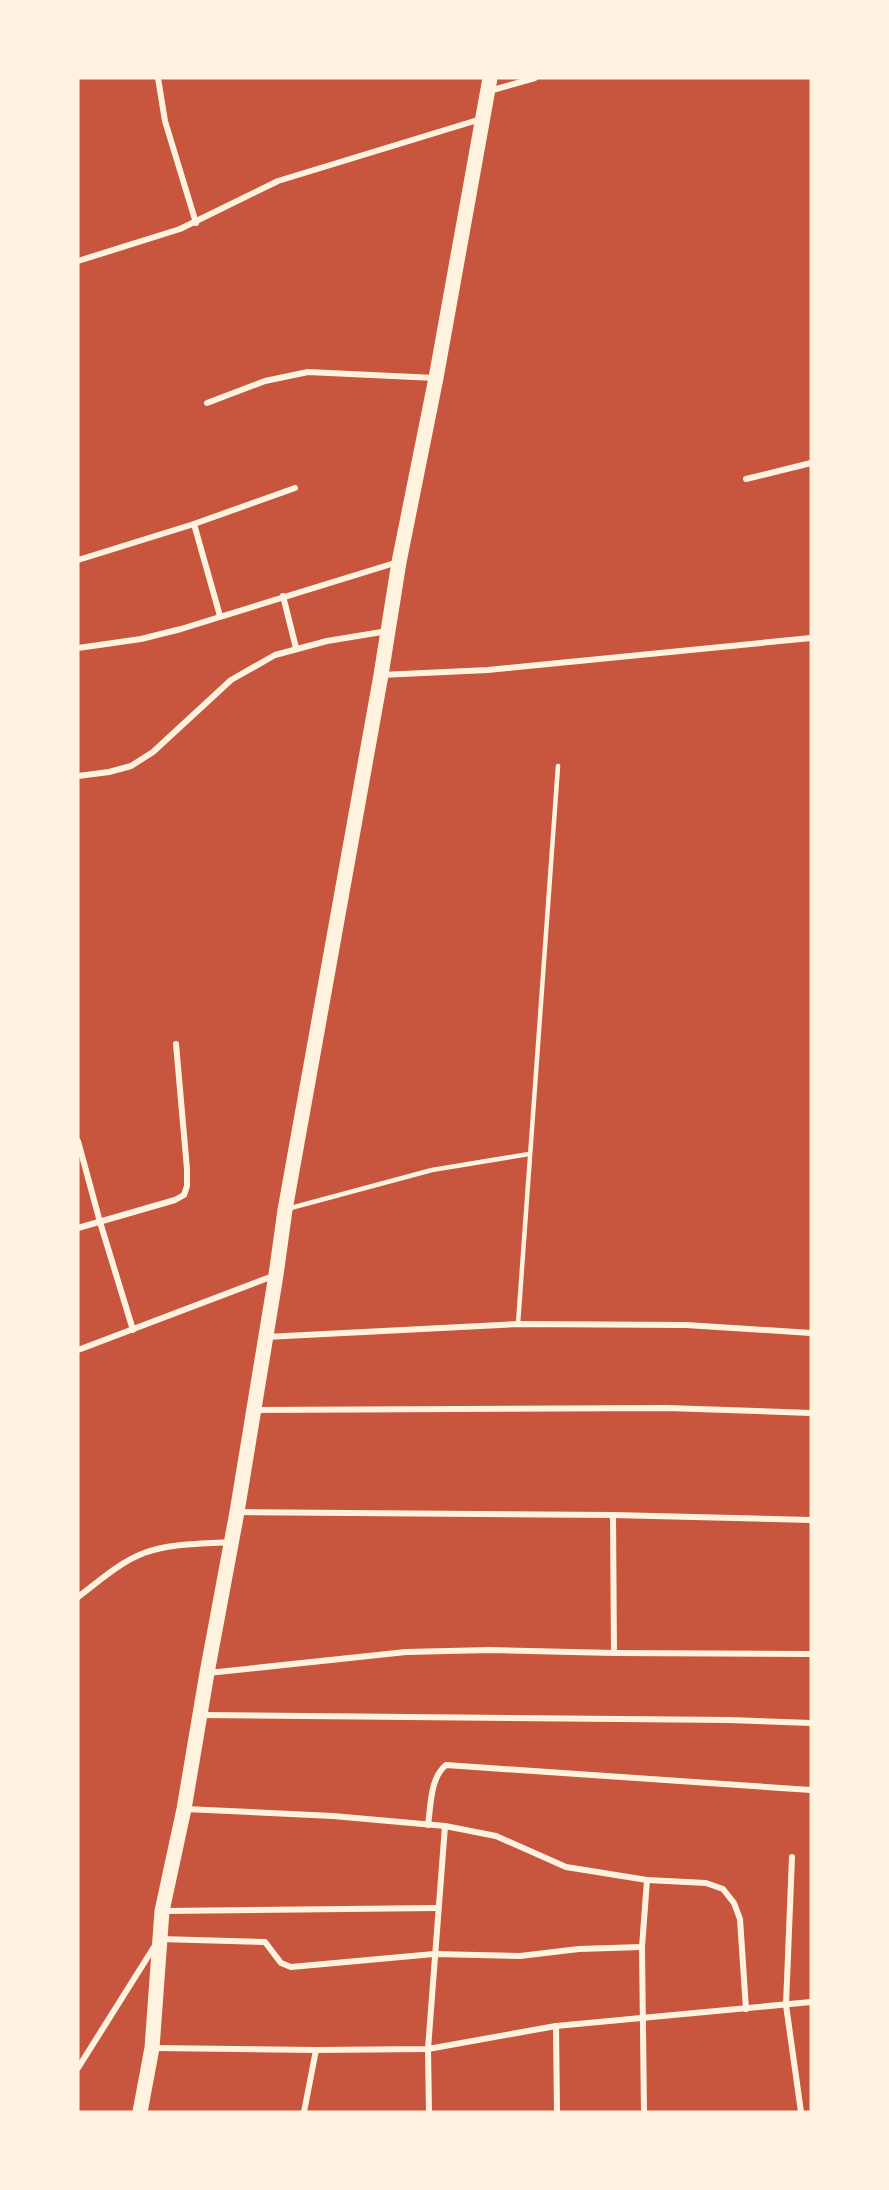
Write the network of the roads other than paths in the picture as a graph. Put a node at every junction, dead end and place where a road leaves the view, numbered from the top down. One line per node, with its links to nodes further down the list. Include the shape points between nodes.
1 (158, 78): 5 (street, via 165,121)
2 (535, 78): 3 (street)
3 (489, 84): 4 (highway)
4 (482, 119): 5 (street, via 278,182); 7 (highway)
5 (196, 223): 6 (street)
6 (78, 261)
7 (436, 378): 8 (street, via 308,372 265,381); 14 (highway)
8 (207, 403)
9 (811, 463): 10 (street)
10 (746, 479)
11 (295, 488): 12 (street)
12 (194, 524): 13 (street); 16 (street)
13 (78, 560)
14 (399, 562): 15 (street); 17 (highway)
15 (283, 596): 16 (street); 20 (street)
16 (220, 616): 19 (street, via 141,639)
17 (388, 631): 20 (street); 21 (highway)
18 (811, 638): 21 (street, via 488,670)
19 (78, 648)
20 (296, 648): 23 (street, via 231,680 153,752 131,766)
21 (381, 675): 27 (highway)
22 (558, 766): 26 (lane)
23 (78, 776)
24 (176, 1044): 28 (street, via 187,1185 184,1195)
25 (78, 1141): 28 (street)
26 (529, 1154): 27 (lane, via 432,1170); 31 (lane)
27 (285, 1210): 30 (highway)
28 (100, 1222): 29 (street); 32 (street)
29 (78, 1228)
30 (276, 1275): 32 (street); 34 (highway)
31 (518, 1324): 33 (street, via 686,1325); 34 (street)
32 (133, 1330): 35 (street)
33 (811, 1333)
34 (266, 1337): 36 (highway)
35 (78, 1350)
36 (253, 1410): 37 (street, via 667,1408); 38 (highway)
37 (811, 1413)
38 (237, 1512): 39 (street); 41 (highway)
39 (613, 1515): 40 (street); 43 (street)
40 (811, 1520)
41 (232, 1542): 42 (street, via 164,1548 142,1554); 45 (highway)
42 (78, 1597)
43 (614, 1653): 44 (street); 45 (street, via 406,1652)
44 (811, 1654)
45 (207, 1673): 46 (highway)
46 (200, 1715): 47 (street); 49 (highway)
47 (811, 1723)
48 (811, 1790): 50 (street, via 446,1765 435,1779)
49 (184, 1809): 50 (street); 55 (highway)
50 (428, 1825): 51 (street)
51 (444, 1826): 53 (street, via 495,1836 566,1867); 54 (street)
52 (792, 1857): 60 (street)
53 (646, 1880): 57 (street); 61 (street, via 706,1883 723,1889 729,1896 740,1919)
54 (437, 1908): 55 (street); 58 (street)
55 (162, 1911): 56 (highway)
56 (159, 1939): 58 (street, via 265,1942 281,1963 291,1967); 64 (highway); 67 (street)
57 (642, 1947): 58 (street, via 519,1956); 62 (street)
58 (434, 1954): 65 (street)
59 (811, 2002): 60 (street)
60 (786, 2005): 61 (street); 73 (street)
61 (747, 2008): 62 (street)
62 (643, 2017): 63 (street); 72 (street)
63 (556, 2026): 65 (street); 71 (street)
64 (152, 2048): 66 (street); 68 (highway)
65 (428, 2049): 66 (street); 70 (street)
66 (316, 2050): 69 (street)
67 (78, 2068)
68 (140, 2112)
69 (304, 2112)
70 (429, 2112)
71 (557, 2112)
72 (644, 2112)
73 (801, 2112)

